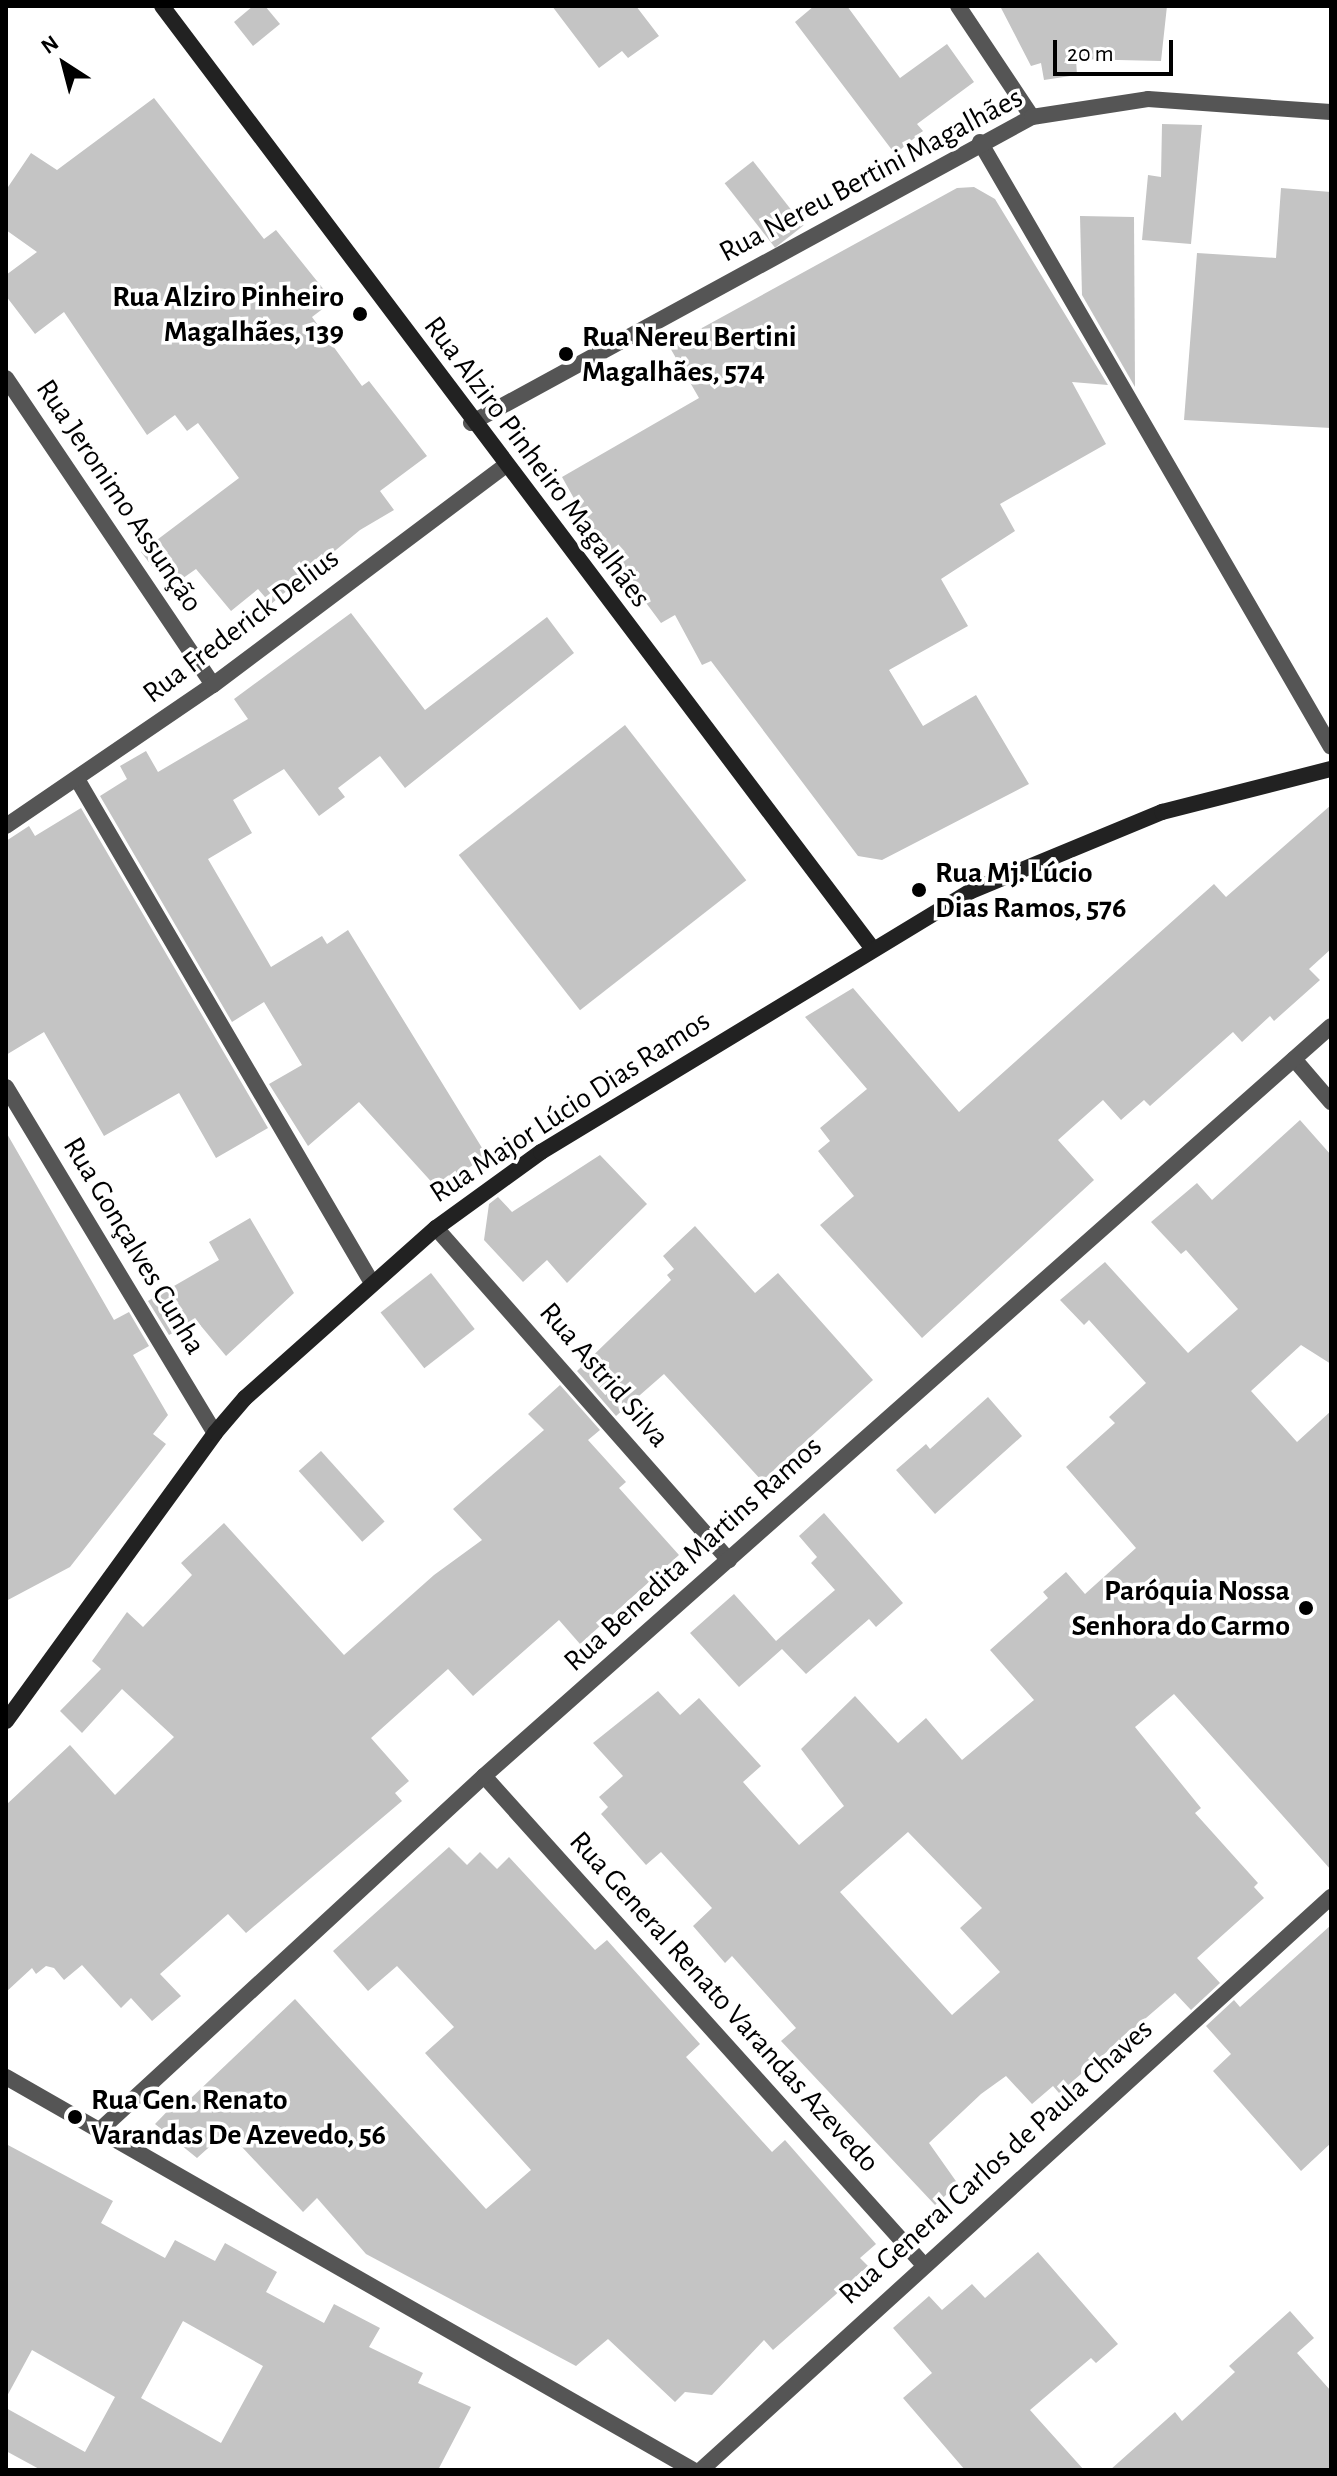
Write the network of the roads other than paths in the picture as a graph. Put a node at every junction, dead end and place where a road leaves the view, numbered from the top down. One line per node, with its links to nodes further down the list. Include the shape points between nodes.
1 (162, 6): 7 (main road, Rua Alziro Pinheiro Magalhães)
2 (958, 6): 4 (street)
3 (1331, 112): 4 (street, Rua Nereu Bertini Magalhães, via 1148,99)
4 (1032, 117): 5 (street, Rua Nereu Bertini Magalhães)
5 (980, 142): 7 (street, Rua Nereu Bertini Magalhães); 10 (street)
6 (6, 378): 9 (street, Rua Jeronimo Assunção)
7 (471, 423): 8 (main road, Rua Alziro Pinheiro Magalhães)
8 (505, 466): 9 (street, Rua Frederick Delius); 14 (main road, Rua Alziro Pinheiro Magalhães)
9 (213, 685): 12 (street, Rua Frederick Delius)
10 (1331, 747)
11 (1331, 769): 14 (main road, Rua Major Lúcio Dias Ramos, via 1176,808 1089,840 971,891)
12 (77, 779): 13 (street, Rua Frederick Delius); 20 (street)
13 (6, 826)
14 (872, 948): 19 (main road, Rua Major Lúcio Dias Ramos, via 541,1152)
15 (1331, 1026): 16 (street, Rua Benedita Martins Ramos)
16 (1294, 1059): 18 (street); 22 (street, Rua Benedita Martins Ramos)
17 (6, 1087): 21 (street, Rua Gonçalves Cunha)
18 (1331, 1102)
19 (436, 1228): 20 (main road, Rua Major Lúcio Dias Ramos); 22 (street, Rua Astrid Silva)
20 (372, 1283): 21 (main road, Rua Major Lúcio Dias Ramos)
21 (215, 1433): 23 (main road, Rua Major Lúcio Dias Ramos)
22 (729, 1560): 24 (street, Rua Benedita Martins Ramos)
23 (6, 1721)
24 (484, 1776): 27 (street, Rua Benedita Martins Ramos); 28 (street, Rua General Renato Varandas Azevedo)
25 (1331, 1897): 28 (street, Rua General Carlos de Paula Chaves)
26 (6, 2077): 27 (street)
27 (100, 2130): 29 (street)
28 (923, 2264): 30 (street, Rua General Carlos de Paula Chaves)
29 (693, 2470)
30 (701, 2470)

